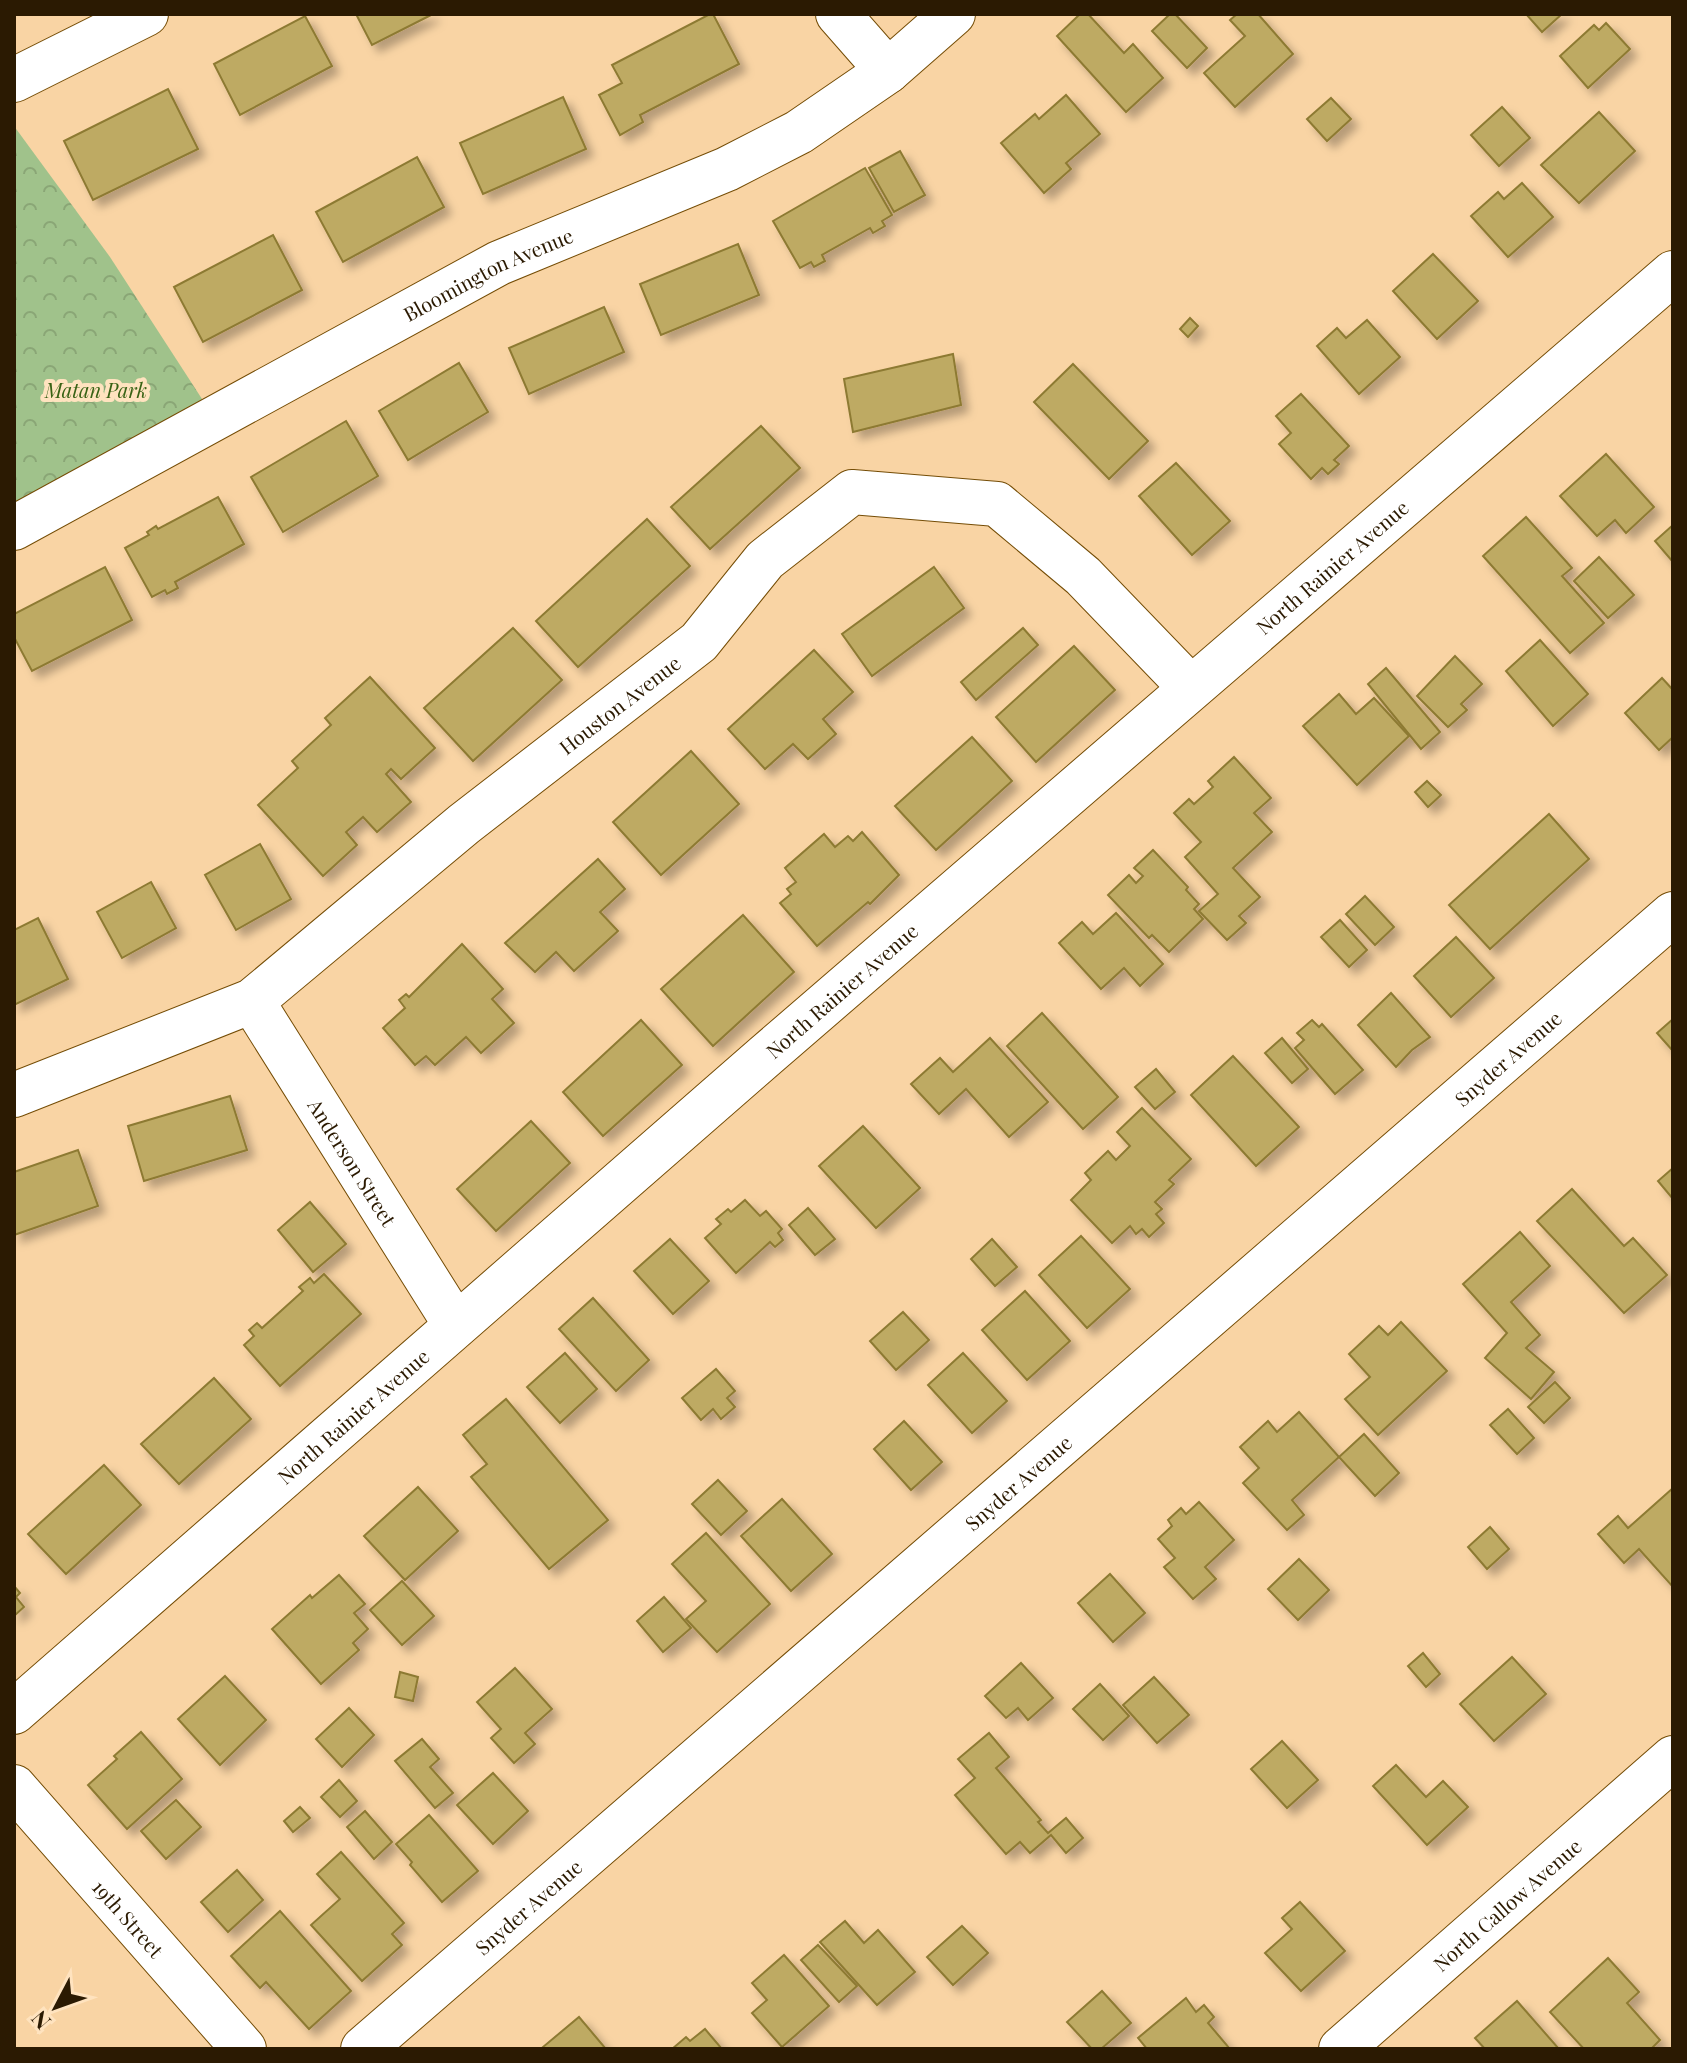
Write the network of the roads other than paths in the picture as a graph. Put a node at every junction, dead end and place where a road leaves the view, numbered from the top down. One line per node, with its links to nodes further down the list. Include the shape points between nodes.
1 (146, 14): 5 (street)
2 (838, 14): 4 (street)
3 (953, 14): 4 (street, Bloomington Avenue)
4 (888, 71): 7 (street, Bloomington Avenue, via 786,139 727,169 499,263)
5 (14, 80)
6 (1673, 273): 8 (street, North Rainier Avenue)
7 (14, 528)
8 (1190, 687): 10 (street, Houston Avenue, via 1083,576 997,504 852,492 765,560 699,642 464,824); 12 (street, North Rainier Avenue)
9 (1673, 914): 17 (street, Snyder Avenue)
10 (252, 1001): 11 (street, Houston Avenue); 12 (street, Anderson Street)
11 (14, 1095)
12 (455, 1324): 13 (street, North Rainier Avenue)
13 (14, 1712)
14 (1673, 1758): 18 (street, North Callow Avenue)
15 (14, 1787): 16 (street, 19th Street)
16 (244, 2049)
17 (363, 2049)
18 (1341, 2049)

